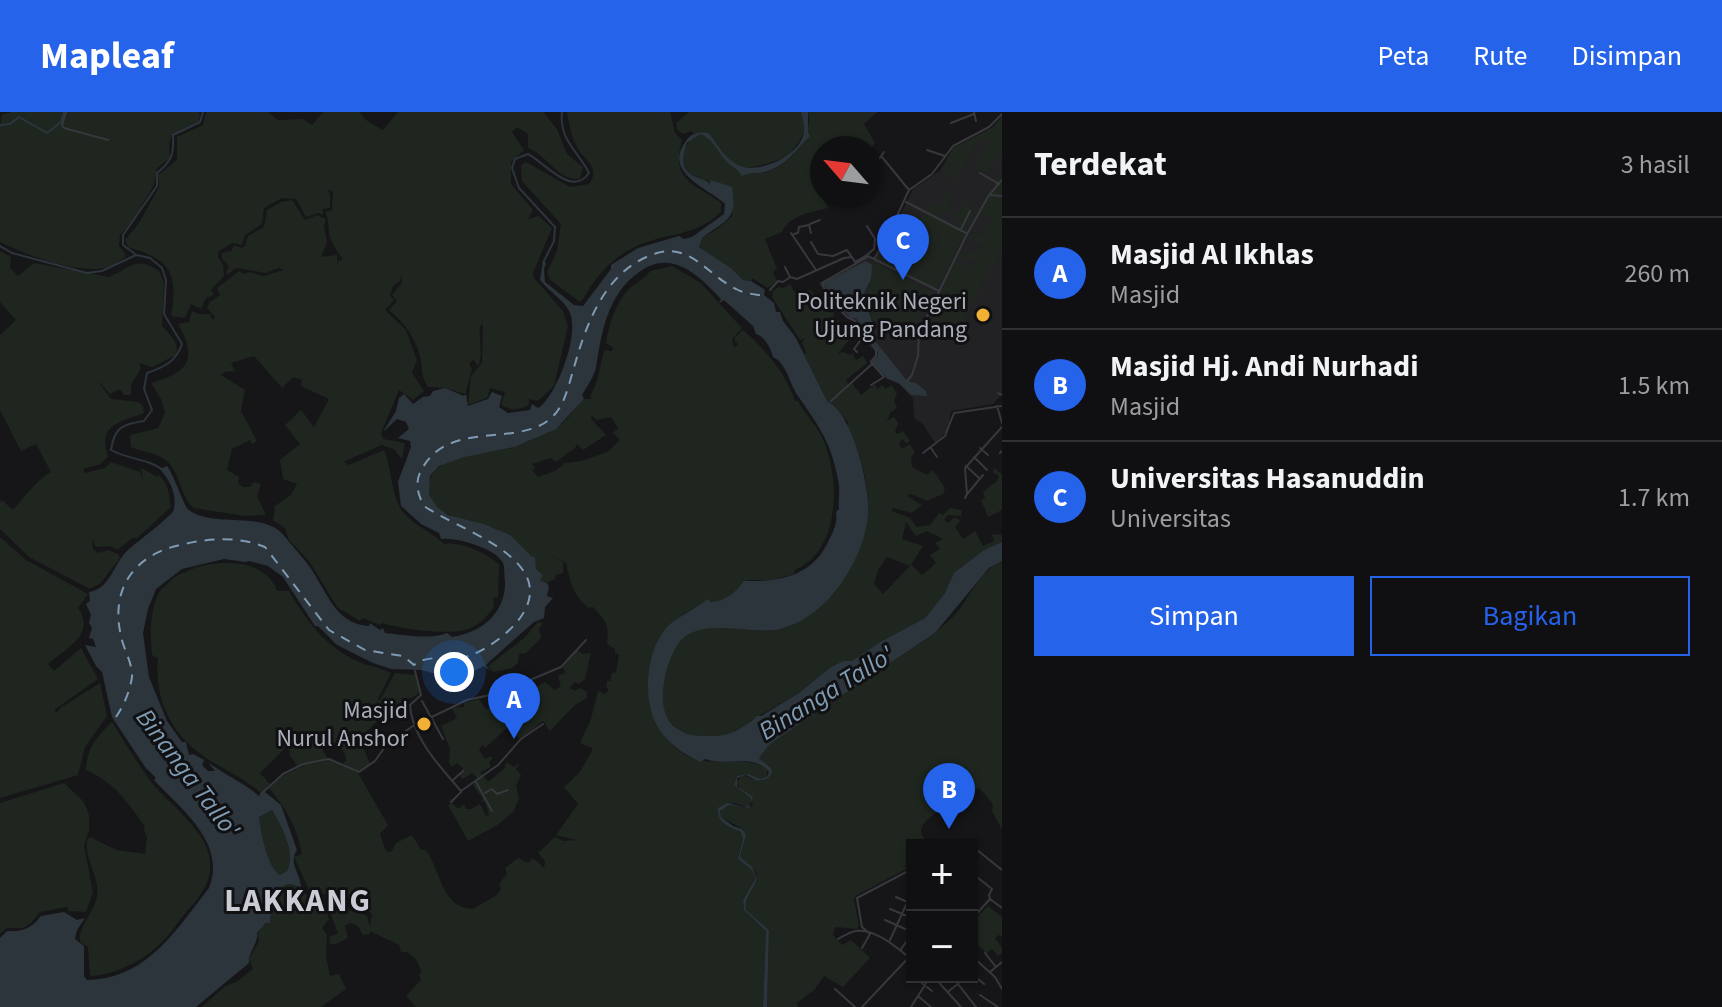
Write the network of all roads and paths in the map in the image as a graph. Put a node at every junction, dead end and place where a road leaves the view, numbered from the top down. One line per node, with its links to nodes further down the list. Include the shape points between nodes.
1 (66, 112): 6 (street, via 64,128)
2 (974, 113): 4 (street); 5 (street)
3 (1002, 114): 9 (street)
4 (976, 121)
5 (951, 123)
6 (108, 140)
7 (927, 150): 9 (street)
8 (884, 152): 10 (street)
9 (943, 155): 14 (street, via 932,174)
10 (882, 157): 14 (street)
11 (980, 173): 13 (street)
12 (1002, 180): 13 (street)
13 (999, 184): 15 (street)
14 (908, 189): 27 (street, via 896,218 880,237 879,251)
15 (989, 195): 16 (street); 24 (street)
16 (1002, 196)
17 (906, 202): 22 (street)
18 (970, 211): 22 (street)
19 (820, 220): 20 (street)
20 (809, 225): 23 (street); 29 (street, via 792,234)
21 (867, 226): 27 (street, via 875,243)
22 (960, 230): 24 (street)
23 (811, 233)
24 (967, 233): 32 (street)
25 (811, 242): 26 (street, via 818,254 833,256 847,250)
26 (852, 257): 27 (street, via 855,262); 29 (street)
27 (870, 257): 32 (street); 33 (street, via 822,283)
28 (785, 267): 30 (street)
29 (817, 271): 30 (street, via 800,279)
30 (790, 277): 31 (street)
31 (770, 290)
32 (939, 291): 36 (street, via 919,333 918,356)
33 (864, 336): 34 (street); 35 (street, via 876,351)
34 (857, 352)
35 (872, 364): 37 (street, via 884,377); 38 (street)
36 (907, 381)
37 (871, 385)
38 (831, 401)
39 (997, 406): 40 (street); 41 (street); 42 (street, via 954,413 945,436)
40 (1002, 406)
41 (1002, 425): 43 (street)
42 (931, 447): 44 (street); 46 (street)
43 (980, 448): 45 (street); 47 (street)
44 (923, 453)
45 (988, 455)
46 (937, 457)
47 (973, 457): 48 (street); 49 (street)
48 (966, 466): 51 (street); 51 (street, via 966,496)
49 (987, 470)
50 (983, 475): 51 (street)
51 (980, 479)
52 (586, 640): 55 (street, via 560,667)
53 (415, 671): 57 (street, via 421,695 410,705)
54 (422, 701): 55 (street)
55 (432, 716): 57 (street); 58 (street)
56 (543, 724): 61 (street)
57 (413, 726): 60 (street); 64 (street, via 359,772 331,759 303,764)
58 (443, 739)
59 (463, 771): 60 (street)
60 (452, 781): 63 (street)
61 (475, 781): 63 (street); 65 (street)
62 (508, 790): 65 (street)
63 (461, 791): 66 (street)
64 (261, 794)
65 (484, 794): 67 (street)
66 (451, 802)
67 (492, 811)
68 (978, 851): 69 (street)
69 (1002, 870)
70 (906, 872): 85 (street, via 857,898 862,927)
71 (978, 878): 73 (street, via 992,889)
72 (896, 897): 74 (street)
73 (990, 899): 76 (street); 78 (street)
74 (906, 901)
75 (906, 906): 79 (street)
76 (1002, 908)
77 (890, 909): 79 (street)
78 (978, 912)
79 (902, 914): 80 (street); 82 (street)
80 (906, 916)
81 (885, 920): 82 (street)
82 (897, 925): 83 (street); 86 (street)
83 (906, 930)
84 (886, 933): 86 (street)
85 (870, 934): 87 (street, via 854,931); 88 (street); 90 (street)
86 (892, 936): 88 (street)
87 (838, 939)
88 (889, 941): 91 (street)
89 (906, 942): 91 (street)
90 (862, 948)
91 (901, 950): 93 (street)
92 (985, 953): 97 (street)
93 (906, 954)
94 (978, 962): 98 (street)
95 (1002, 962): 97 (street)
96 (906, 963): 114 (street)
97 (996, 967): 98 (street)
98 (989, 973): 101 (street)
99 (1002, 977): 101 (street)
100 (978, 979): 105 (street)
101 (997, 980): 108 (street)
102 (922, 983): 106 (street)
103 (938, 983): 110 (street)
104 (958, 984): 110 (street); 118 (street)
105 (984, 984)
106 (924, 985): 109 (street); 111 (street)
107 (835, 989): 113 (street)
108 (1002, 989)
109 (932, 991)
110 (948, 992): 117 (street)
111 (917, 995): 115 (street); 116 (street)
112 (980, 995): 119 (street)
113 (855, 1007)
114 (862, 1007)
115 (912, 1007)
116 (931, 1007)
117 (961, 1007)
118 (976, 1007)
119 (998, 1007)

